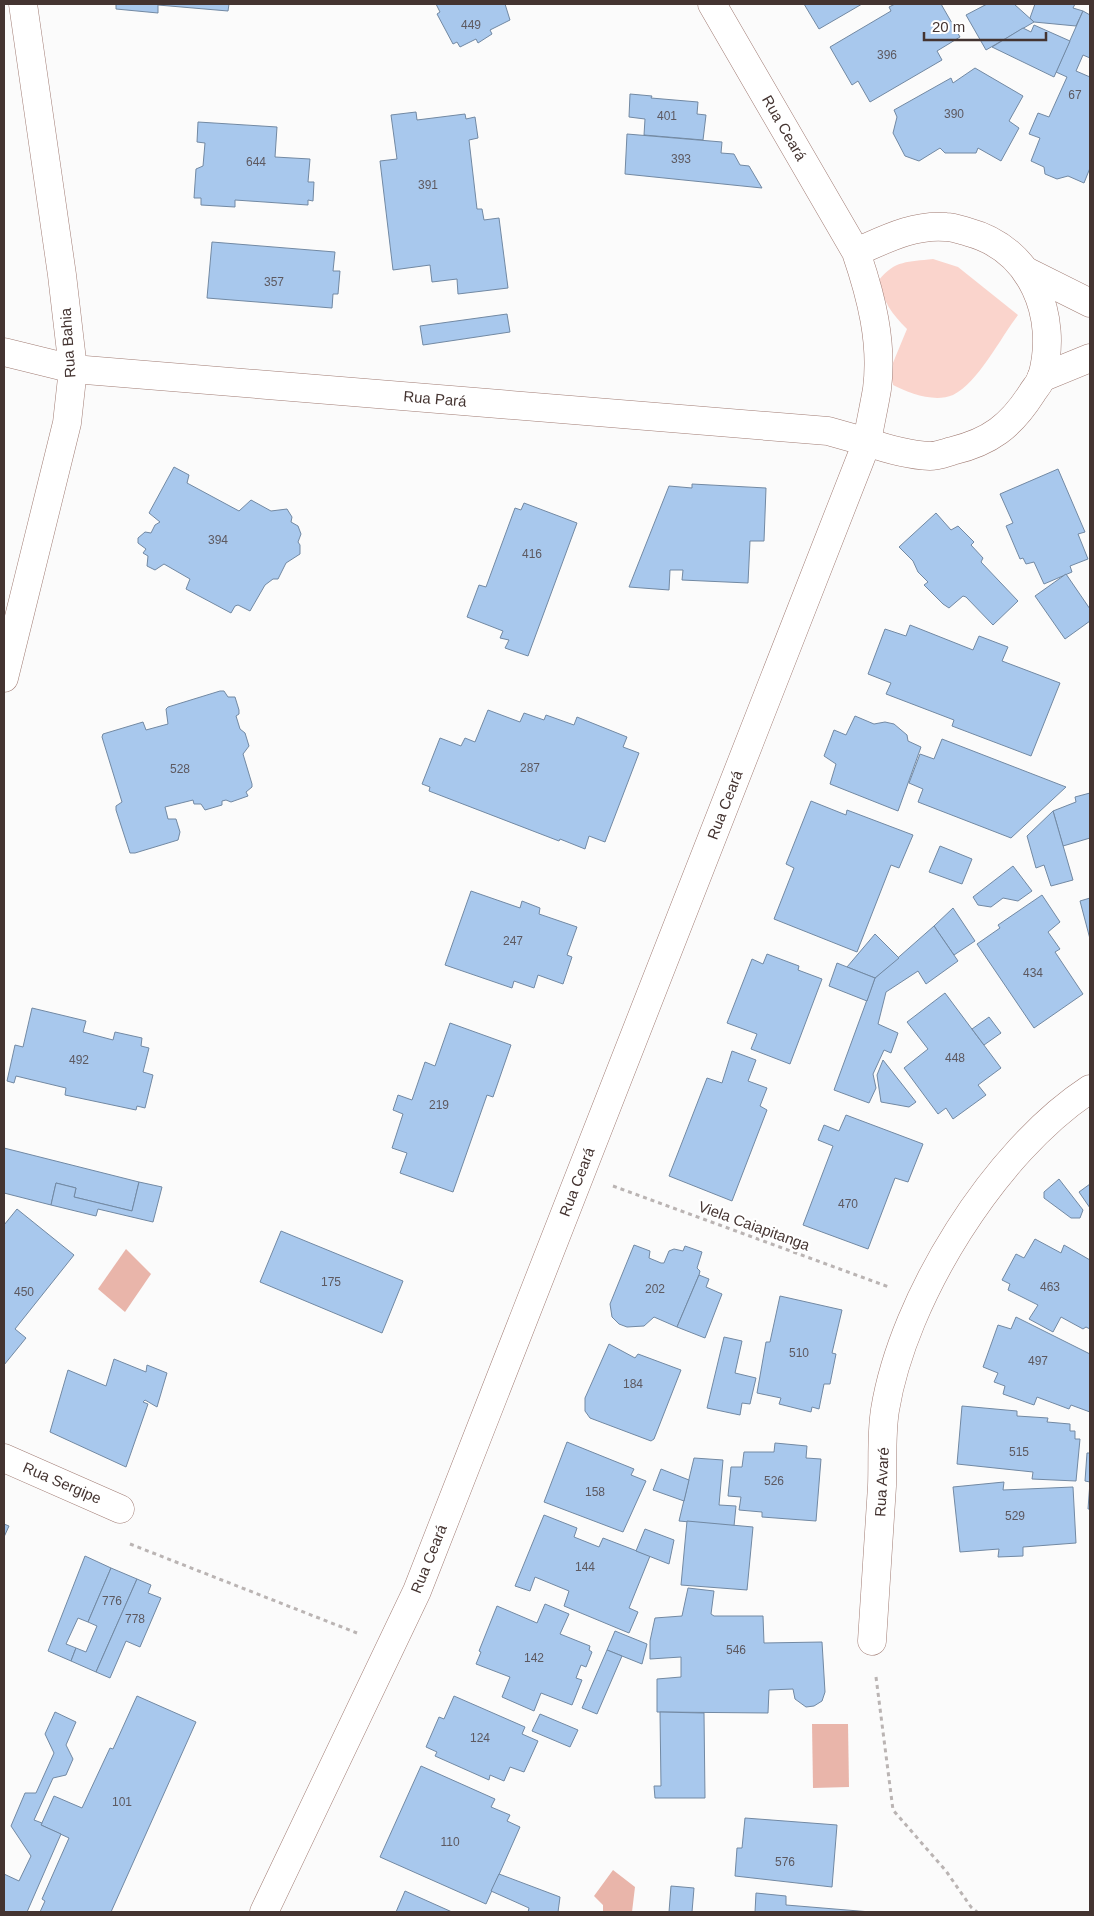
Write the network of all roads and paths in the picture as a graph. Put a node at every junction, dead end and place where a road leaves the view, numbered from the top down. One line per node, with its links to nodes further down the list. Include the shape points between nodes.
1 (23, 4): 8 (street, Rua Bahia)
2 (712, 4): 3 (street, Rua Ceará)
3 (856, 252): 4 (street, via 914,229 946,226 982,236 1009,252); 10 (street, Rua Ceará, via 876,323 878,353 877,387)
4 (1028, 272): 5 (street); 9 (street, via 1044,308 1046,346)
5 (1090, 303)
6 (4, 352): 8 (street, Rua Pará)
7 (1090, 358): 9 (street)
8 (73, 369): 10 (street, Rua Pará, via 828,431); 11 (street, Rua Bahia, via 67,423)
9 (1041, 378): 10 (street, Rua Pará, via 1023,407 1002,431 970,447 931,456 900,452)
10 (867, 442): 13 (street, Rua Ceará)
11 (4, 678)
12 (1090, 1089): 14 (street, Rua Avaré, via 1044,1126 986,1192 946,1251)
13 (580, 1174): 14 (path, Viela Caiapitanga); 18 (street, Rua Ceará, via 417,1591)
14 (921, 1298): 17 (street, Rua Avaré, via 899,1355 885,1411)
15 (4, 1458): 16 (street, Rua Sergipe)
16 (120, 1509): 18 (path, via 123,1541)
17 (872, 1641): 20 (path, via 893,1810)
18 (392, 1647): 19 (street, Rua Ceará)
19 (264, 1912)
20 (977, 1912)

